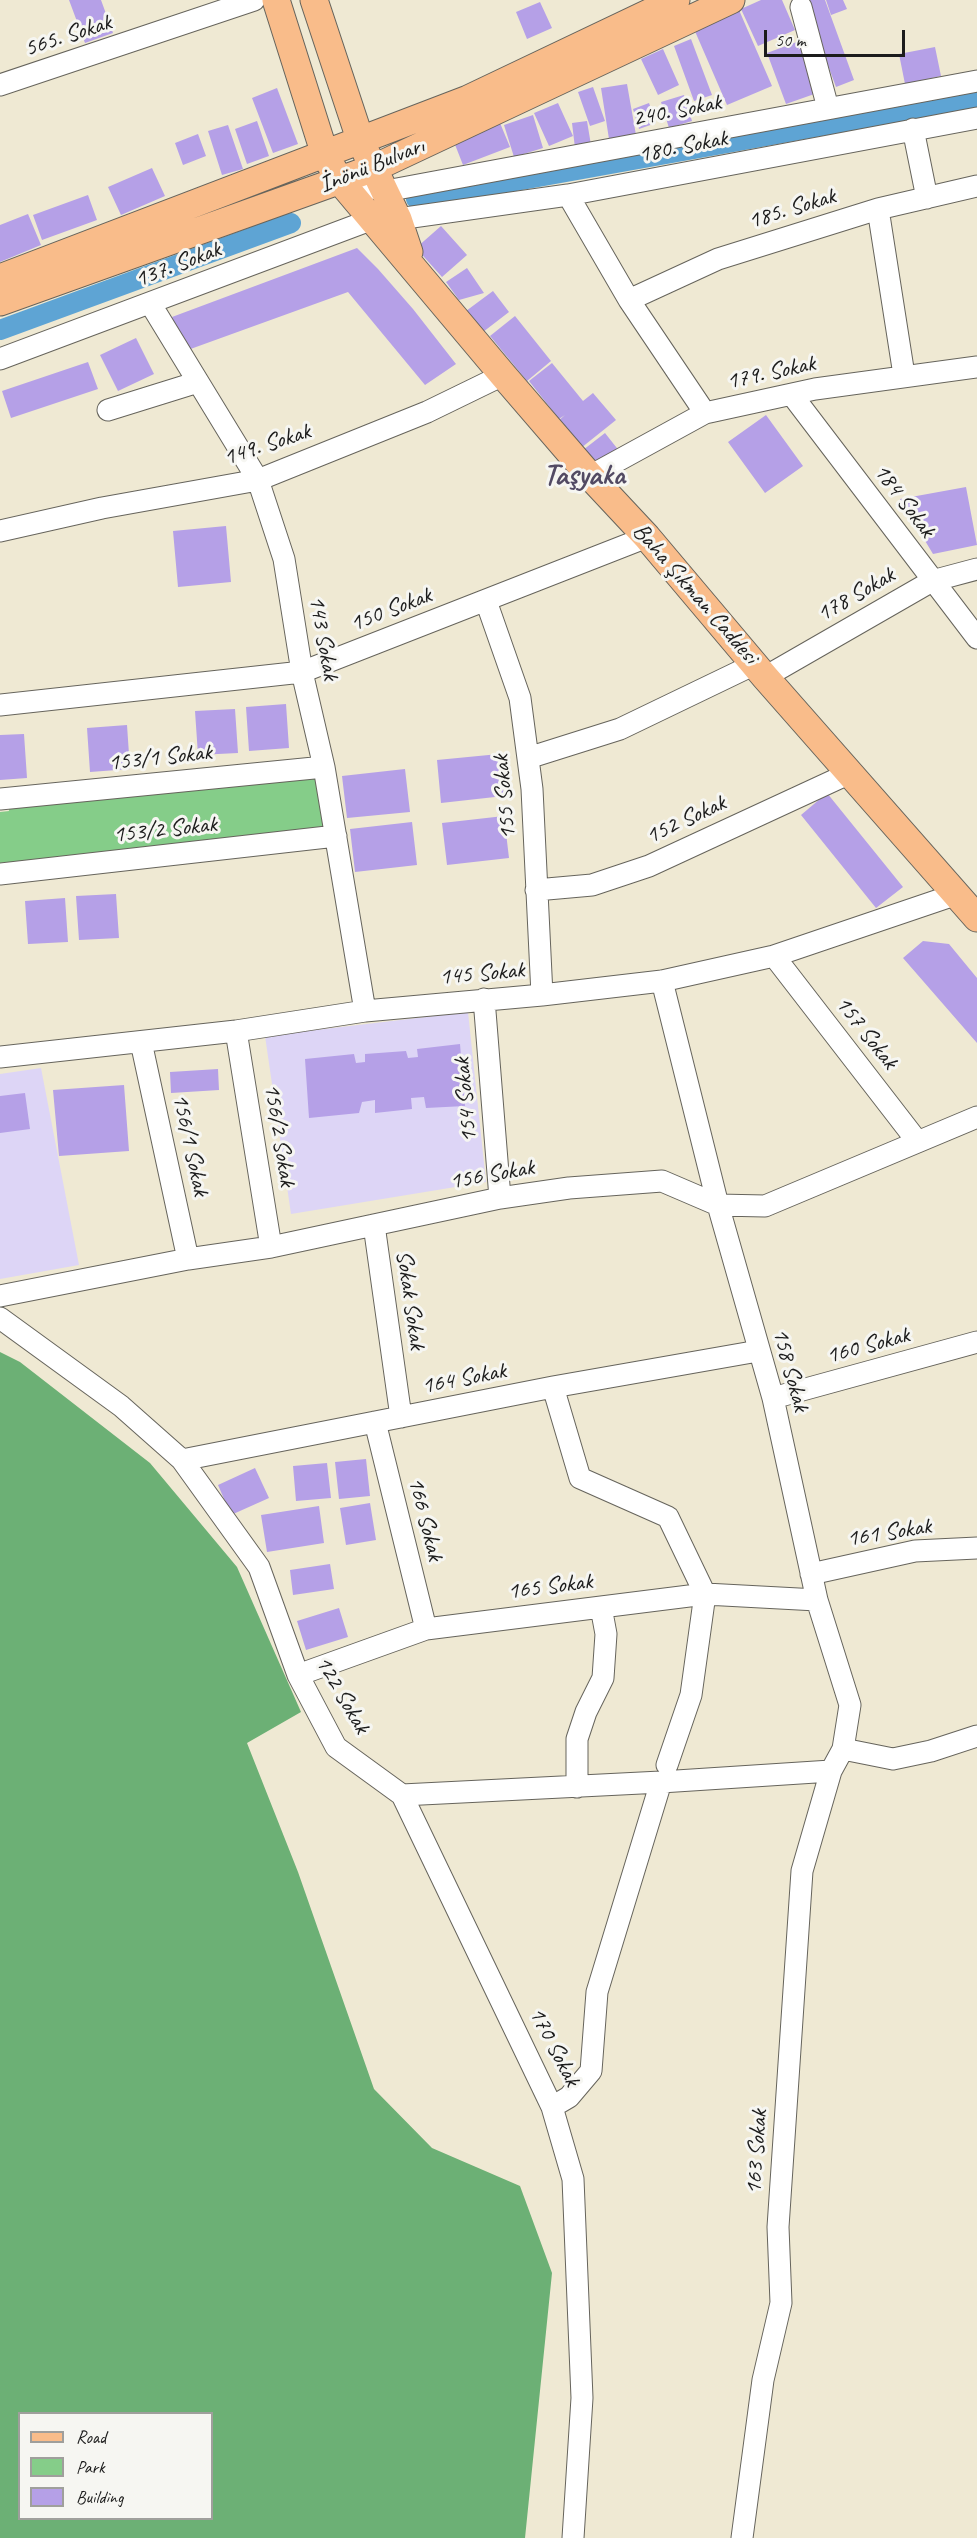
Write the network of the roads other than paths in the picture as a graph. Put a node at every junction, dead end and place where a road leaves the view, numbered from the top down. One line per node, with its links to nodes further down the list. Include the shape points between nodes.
1 (254, 0): 8 (street, 565. Sokak)
2 (276, 0): 13 (main road, Baha Şıkman Caddesi)
3 (314, 0): 12 (main road, Baha Şıkman Caddesi)
4 (676, 0): 12 (main road, İnönü Bulvarı, via 468,99)
5 (722, 2): 14 (main road, İnönü Bulvarı)
6 (801, 7): 9 (street)
7 (977, 81): 9 (street, 240. Sokak)
8 (0, 85)
9 (828, 108): 14 (street, 240. Sokak)
10 (977, 118): 11 (street, 180. Sokak)
11 (913, 129): 17 (street, 180. Sokak); 18 (street)
12 (361, 142): 13 (main road, İnönü Bulvarı); 14 (main road, Baha Şıkman Caddesi)
13 (325, 155): 15 (main road, Baha Şıkman Caddesi); 21 (main road, İnönü Bulvarı)
14 (380, 180): 15 (main road, İnönü Bulvarı); 20 (main road, Baha Şıkman Caddesi)
15 (340, 181): 20 (main road, Baha Şıkman Caddesi); 23 (main road, İnönü Bulvarı)
16 (977, 186): 18 (street, 185. Sokak)
17 (568, 195): 20 (street, 180. Sokak); 22 (street)
18 (927, 198): 19 (street, 185. Sokak)
19 (878, 208): 22 (street, 185. Sokak, via 718,259); 28 (street)
20 (386, 219): 24 (street, 137. Sokak); 27 (main road, Baha Şıkman Caddesi, via 415,267)
21 (0, 278)
22 (629, 300): 32 (street)
23 (0, 302)
24 (150, 303): 25 (street, 137. Sokak); 29 (street, 143 Sokak)
25 (0, 359)
26 (977, 367): 28 (street, 179. Sokak)
27 (503, 375): 33 (main road, Baha Şıkman Caddesi); 34 (street, 149. Sokak, via 427,412)
28 (903, 375): 30 (street, 179. Sokak)
29 (198, 381): 31 (street); 34 (street, 143 Sokak)
30 (792, 395): 32 (street, 179. Sokak); 38 (street, 184 Sokak)
31 (108, 410)
32 (705, 413): 33 (street, 179. Sokak)
33 (590, 476): 36 (main road, Baha Şıkman Caddesi)
34 (258, 480): 35 (street, 149. Sokak); 42 (street, 143 Sokak, via 284,559)
35 (0, 531)
36 (647, 537): 39 (street, 150 Sokak); 41 (main road, Baha Şıkman Caddesi)
37 (977, 569): 38 (street, 178 Sokak)
38 (932, 581): 40 (street, 184 Sokak); 41 (street, 178 Sokak)
39 (486, 601): 42 (street, 150 Sokak); 44 (street, 155 Sokak, via 520,698)
40 (977, 638)
41 (760, 670): 44 (street, 178 Sokak, via 620,729); 46 (main road, Baha Şıkman Caddesi)
42 (302, 672): 43 (street, 150 Sokak); 45 (street, 143 Sokak)
43 (0, 705)
44 (528, 758): 50 (street, 155 Sokak)
45 (324, 767): 47 (street, 153/1 Sokak); 48 (street, 143 Sokak)
46 (850, 773): 50 (street, 152 Sokak, via 649,866 592,885); 51 (main road, Baha Şıkman Caddesi)
47 (0, 799)
48 (336, 836): 49 (street, 153/2 Sokak); 57 (street, 143 Sokak)
49 (0, 874)
50 (536, 890): 55 (street, 155 Sokak)
51 (957, 894): 52 (main road, Baha Şıkman Caddesi); 53 (street, 145 Sokak)
52 (976, 915)
53 (774, 956): 54 (street, 145 Sokak); 62 (street, 157 Sokak)
54 (662, 981): 55 (street, 145 Sokak); 64 (street, 158 Sokak)
55 (542, 995): 56 (street, 145 Sokak)
56 (484, 999): 57 (street, 145 Sokak); 63 (street, 154 Sokak)
57 (365, 1011): 58 (street, 145 Sokak)
58 (236, 1031): 59 (street, 145 Sokak); 66 (street, 156/2 Sokak)
59 (141, 1042): 60 (street, 145 Sokak); 67 (street, 156/1 Sokak)
60 (0, 1057)
61 (977, 1117): 62 (street, 156 Sokak)
62 (917, 1141): 64 (street, 156 Sokak, via 765,1206)
63 (500, 1198): 64 (street, 156 Sokak, via 662,1181); 65 (street, 156 Sokak)
64 (718, 1206): 71 (street, 158 Sokak)
65 (374, 1225): 66 (street, 156 Sokak); 74 (street, Sokak Sokak)
66 (271, 1247): 67 (street, 156 Sokak)
67 (188, 1259): 68 (street, 156 Sokak)
68 (0, 1296)
69 (0, 1318): 76 (street, 122 Sokak, via 121,1406)
70 (977, 1342): 73 (street, 160 Sokak)
71 (758, 1351): 72 (street, 164 Sokak); 73 (street, 158 Sokak)
72 (553, 1387): 74 (street, 164 Sokak); 79 (street, via 580,1478 668,1517)
73 (773, 1398): 78 (street, 158 Sokak)
74 (401, 1418): 75 (street, 164 Sokak)
75 (375, 1422): 76 (street, 164 Sokak); 82 (street, 166 Sokak)
76 (182, 1460): 83 (street, 122 Sokak, via 259,1567)
77 (977, 1548): 78 (street, 161 Sokak, via 915,1551)
78 (811, 1574): 80 (street, 158 Sokak)
79 (705, 1594): 80 (street, 165 Sokak); 81 (street, 165 Sokak); 87 (street, 170 Sokak, via 691,1695)
80 (817, 1600): 85 (street, 158 Sokak, via 849,1705)
81 (601, 1607): 82 (street, 165 Sokak); 88 (street, via 606,1634 603,1678 577,1739)
82 (426, 1629): 83 (street, 165 Sokak)
83 (298, 1675): 89 (street, 122 Sokak, via 336,1747)
84 (977, 1736): 85 (street, via 893,1759)
85 (843, 1749): 86 (street, 158 Sokak)
86 (831, 1771): 87 (street); 92 (street, 163 Sokak, via 802,1871 777,2227 781,2303 763,2380)
87 (664, 1774): 88 (street); 90 (street, 170 Sokak, via 597,1992 591,2071 569,2097)
88 (577, 1787): 89 (street)
89 (402, 1795): 90 (street, 170 Sokak)
90 (552, 2108): 91 (street, via 573,2180 582,2398)
91 (573, 2538)
92 (742, 2538)

